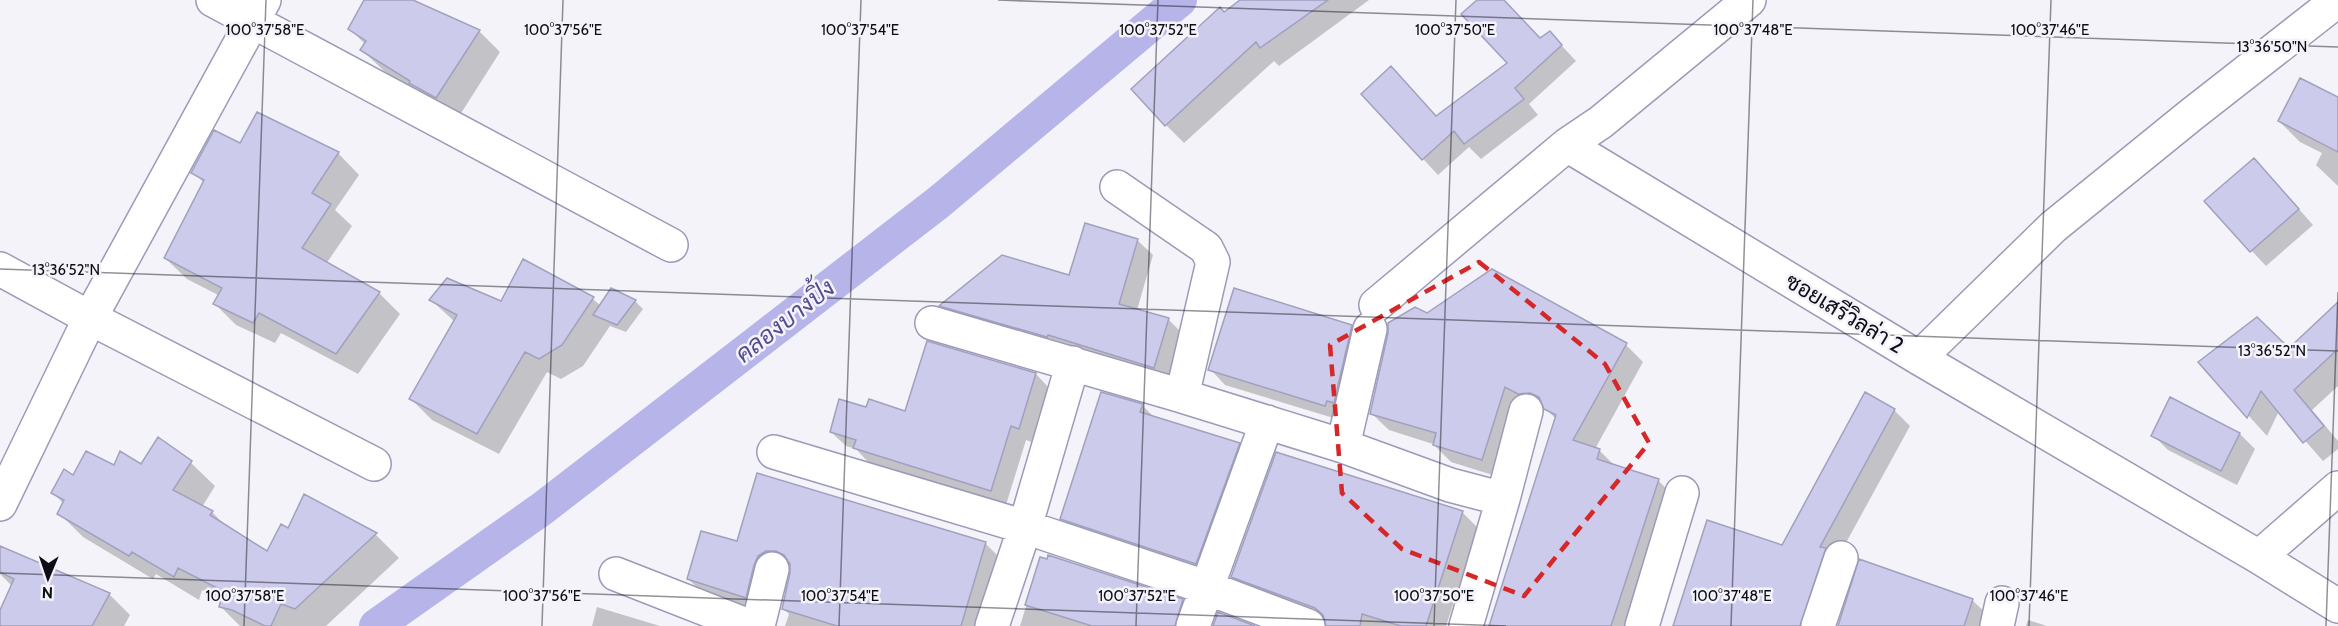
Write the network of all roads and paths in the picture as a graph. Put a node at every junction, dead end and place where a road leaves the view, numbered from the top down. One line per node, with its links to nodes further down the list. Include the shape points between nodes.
1 (213, 0): 4 (street)
2 (1749, 0): 5 (street, via 1601,122)
3 (2338, 0): 11 (street, via 2053,227)
4 (259, 11): 7 (street); 9 (street)
5 (1567, 145): 11 (street, ซอยเสรีวิลล่า 2); 16 (street, via 1373,317)
6 (1117, 186): 13 (street, via 1206,248 1213,262)
7 (671, 245)
8 (0, 269): 9 (street)
9 (90, 318): 18 (street); 22 (street)
10 (932, 324): 12 (street)
11 (1918, 358): 24 (street, ซอยเสรีวิลล่า 2)
12 (1073, 363): 13 (street); 23 (street)
13 (1182, 396): 15 (street)
14 (1526, 411): 21 (street)
15 (1267, 422): 16 (street); 28 (street)
16 (1342, 446): 21 (street)
17 (774, 452): 23 (street)
18 (374, 464)
19 (2338, 488): 24 (street)
20 (1683, 493): 36 (street)
21 (1503, 500): 35 (street)
22 (0, 504)
23 (1025, 527): 28 (street); 32 (street)
24 (2259, 557): 29 (street, ซอยเสรีวิลล่า 2)
25 (1841, 558): 37 (street)
26 (772, 569): 31 (street)
27 (616, 574): 30 (street)
28 (1205, 586): 33 (street); 34 (street)
29 (2338, 606)
30 (749, 626)
31 (758, 626)
32 (992, 626)
33 (1193, 626)
34 (1308, 626)
35 (1466, 626)
36 (1642, 626)
37 (1818, 626)

